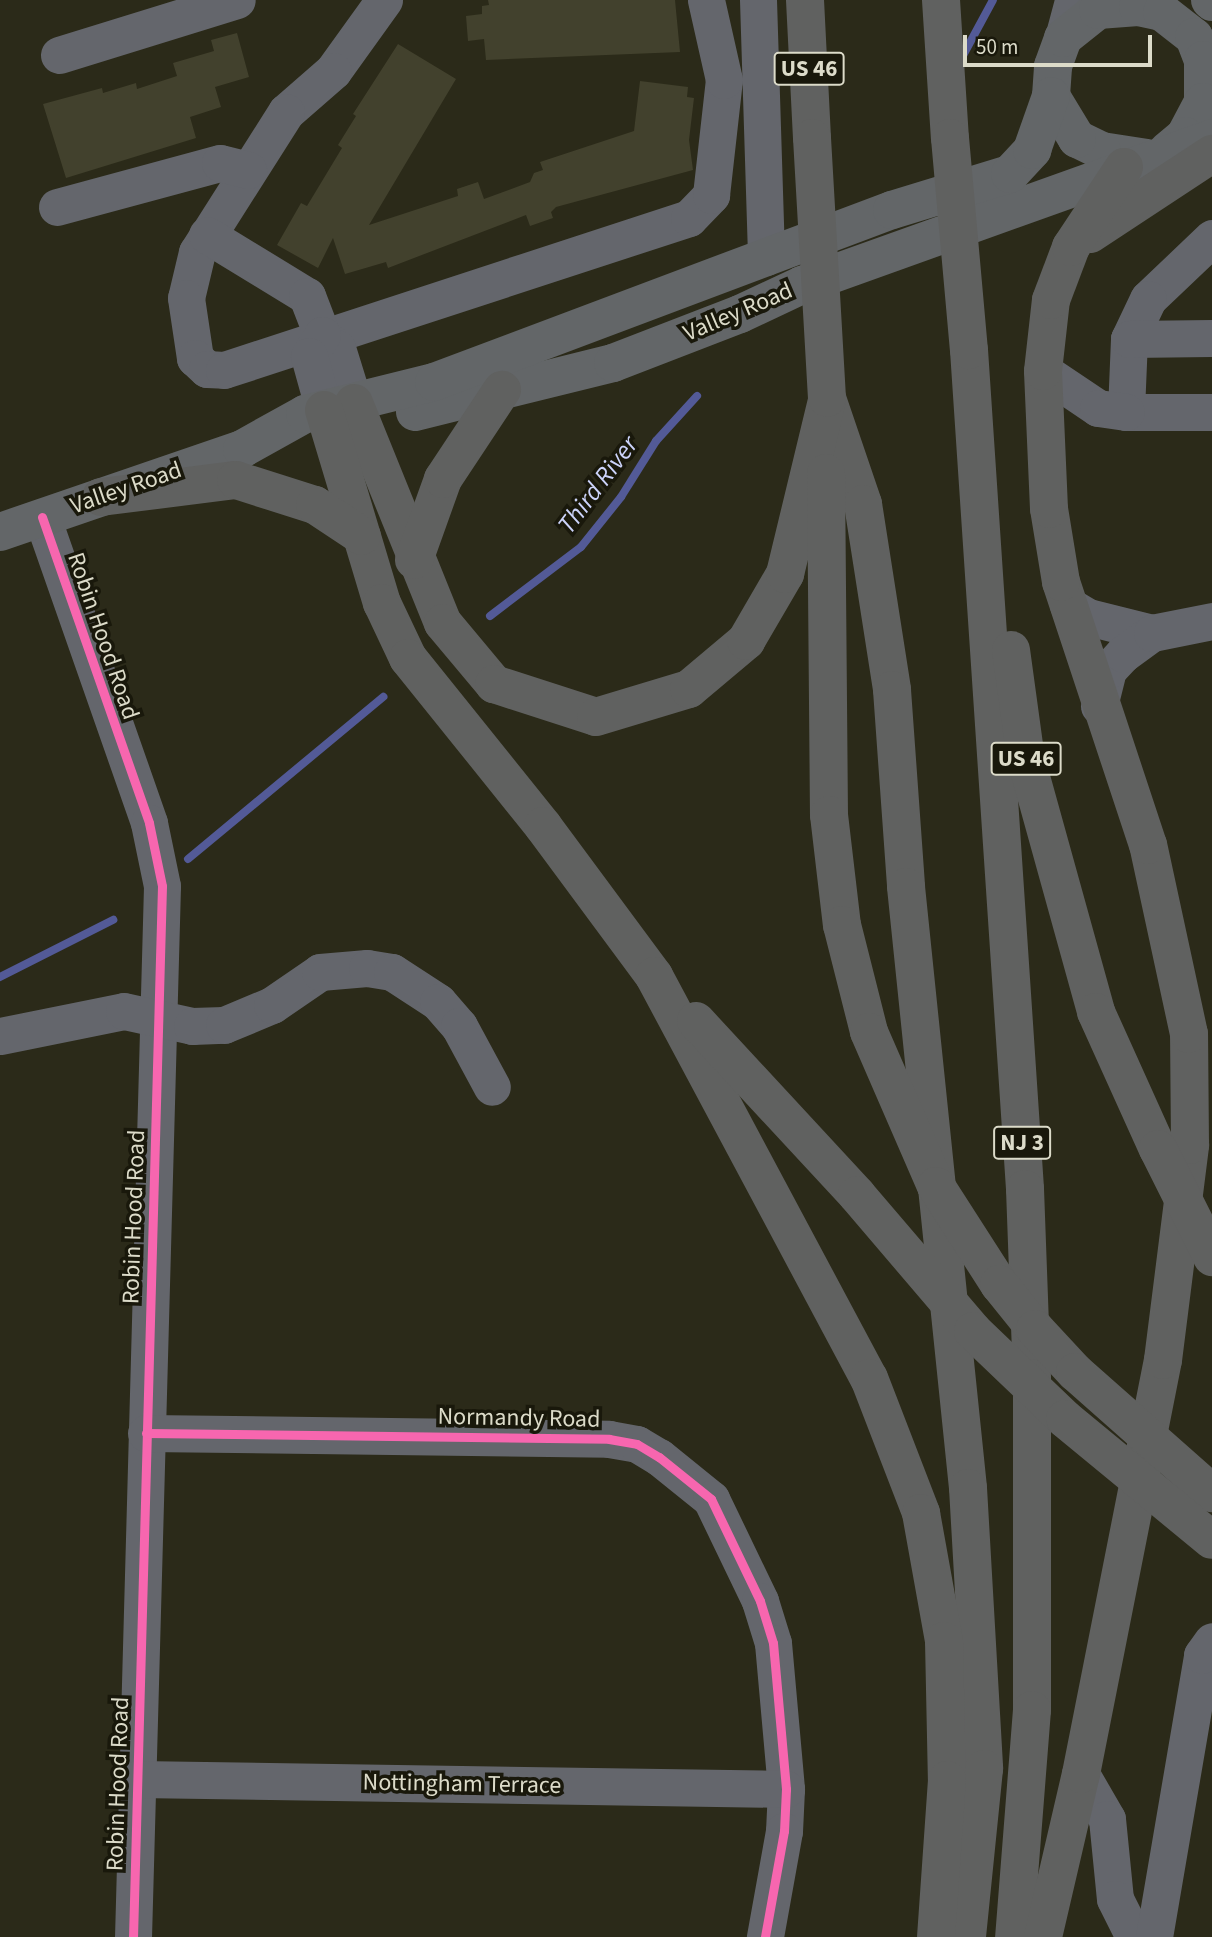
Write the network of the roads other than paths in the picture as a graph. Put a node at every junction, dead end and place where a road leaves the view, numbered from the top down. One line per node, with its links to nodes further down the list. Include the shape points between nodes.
1 (237, 0): 10 (street)
2 (384, 0): 15 (street, via 333,71 286,112)
3 (706, 0): 21 (street, via 724,80 711,195 688,218)
4 (758, 0): 20 (street)
5 (805, 0): 27 (highway, US 46, bridge)
6 (941, 0): 24 (highway, US 46, bridge)
7 (1073, 0): 9 (street)
8 (1191, 26): 9 (main road, via 1162,12 1119,6 1098,10); 14 (main road, via 1203,60 1203,102 1185,136)
9 (1063, 38): 11 (main road, via 1053,66)
10 (59, 55)
11 (1051, 96): 14 (main road, via 1077,139 1102,151); 20 (main road, Valley Road, via 1032,150 1010,174 892,210)
12 (1212, 138): 14 (main road, Valley Road)
13 (1212, 154): 19 (highway)
14 (1146, 159): 19 (highway); 26 (main road, Valley Road, via 802,285 613,363)
15 (248, 170): 16 (street, via 220,163); 17 (street)
16 (57, 207)
17 (207, 236): 21 (street, via 307,296); 21 (street, via 197,252 186,298 195,358 207,369 224,370)
18 (1212, 238): 23 (street, via 1147,299)
19 (1070, 247): 25 (highway, via 1051,300)
20 (766, 257): 30 (main road, Valley Road)
21 (322, 335): 30 (street, via 309,356)
22 (1212, 338): 23 (street)
23 (1129, 339): 28 (street)
24 (969, 350): 44 (highway, US 46, bridge, via 1026,760 1096,1012); 56 (highway, NJ 3, via 1025,1189 1032,1378 1032,1710)
25 (1042, 371): 28 (street, via 1098,408); 36 (highway, via 1049,509)
26 (502, 390): 30 (main road, Valley Road); 35 (highway, via 443,479)
27 (827, 398): 35 (highway, via 785,574 746,641 689,689 596,717 494,684 443,623); 46 (highway, US 46, bridge, via 829,815 842,925 869,1032 936,1186 999,1284 1075,1372); 55 (highway, via 863,504 892,690 906,887 968,1488 984,1769)
28 (1126, 412): 29 (street)
29 (1212, 412)
30 (343, 418): 31 (main road, Valley Road, via 301,442 252,444); 34 (highway); 35 (highway)
31 (101, 497): 32 (main road, Valley Road); 34 (highway, via 236,480 315,505)
32 (42, 517): 33 (main road, Valley Road); 41 (street, Robin Hood Road, via 149,823 162,886)
33 (0, 533)
34 (362, 536): 40 (highway, via 382,603 408,658 595,892)
35 (414, 560)
36 (1068, 605): 38 (street, via 1088,617); 39 (highway)
37 (1212, 621): 38 (street)
38 (1152, 633): 39 (street, via 1108,670)
39 (1099, 706): 49 (highway, via 1148,845 1189,1034 1190,1145 1163,1360)
40 (654, 975): 47 (highway, bridge, via 857,1195 973,1331 1065,1419); 54 (highway, via 869,1378 921,1513 944,1641 947,1780)
41 (160, 1016): 42 (street, via 124,1011); 43 (street, via 192,1026 224,1026 272,1005 320,972 355,968 392,972 438,1002 459,1026); 45 (street, Robin Hood Road)
42 (0, 1036)
43 (492, 1087)
44 (1212, 1256)
45 (146, 1433): 50 (street, Robin Hood Road); 51 (street, Normandy Road, via 560,1437 637,1444 711,1499 739,1552 773,1643)
46 (1212, 1493)
47 (1212, 1540)
48 (1212, 1641): 59 (street, via 1202,1655)
49 (1081, 1774): 57 (highway); 58 (street, via 1107,1819 1115,1899)
50 (138, 1779): 51 (street, Nottingham Terrace); 52 (street, Robin Hood Road)
51 (786, 1789): 53 (street, Normandy Road, via 785,1831)
52 (133, 1937)
53 (765, 1937)
54 (936, 1937)
55 (967, 1937)
56 (1014, 1937)
57 (1043, 1937)
58 (1134, 1937)
59 (1154, 1937)

